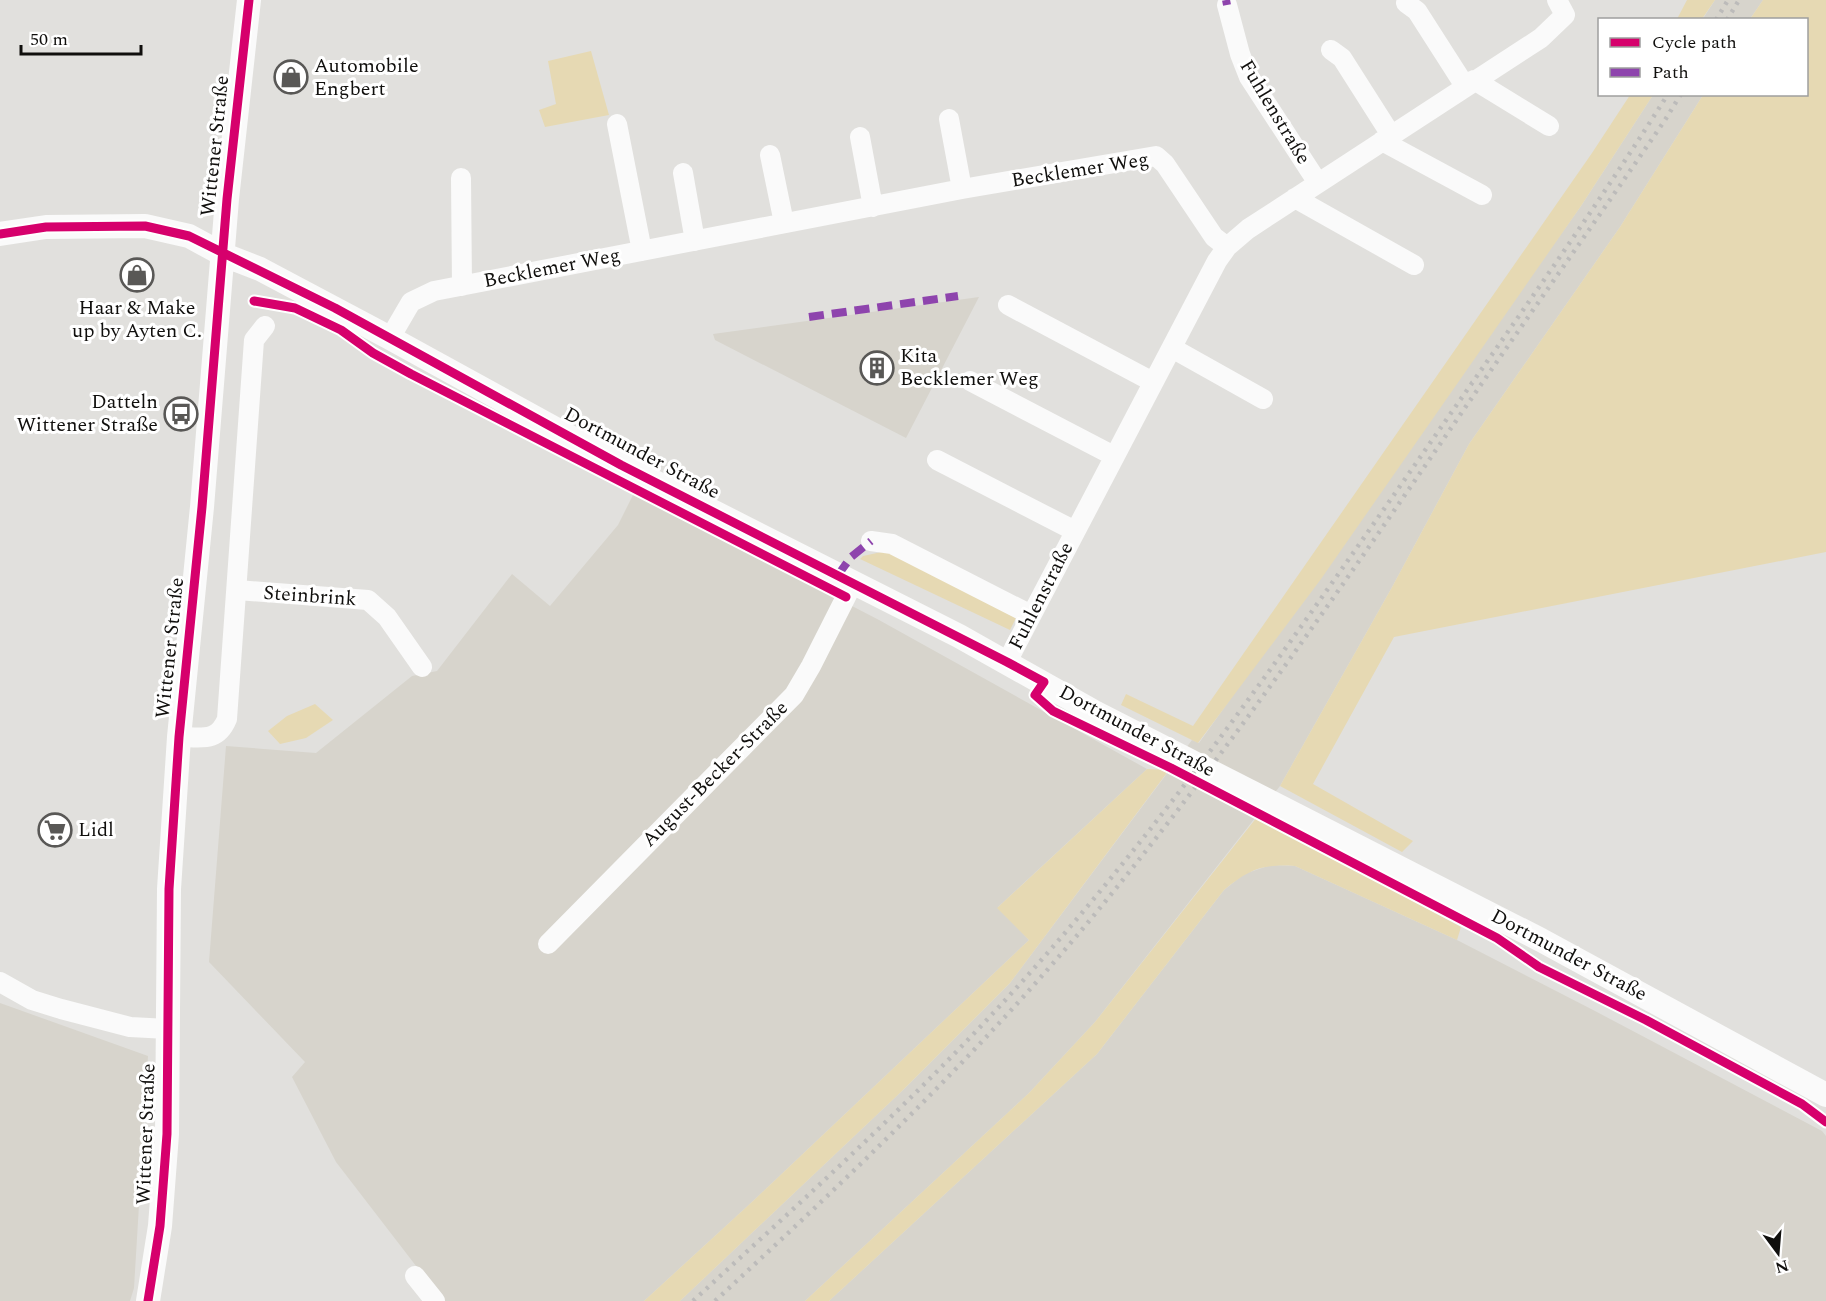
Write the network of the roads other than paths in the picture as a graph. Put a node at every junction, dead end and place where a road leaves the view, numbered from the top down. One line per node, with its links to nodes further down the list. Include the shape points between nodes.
1 (249, 0): 25 (main road, Wittener Straße)
2 (1557, 0): 6 (street, Fuhlenstraße, via 1565,15 1541,38)
3 (1406, 3): 6 (street, via 1417,11)
4 (1227, 5): 15 (street, Fuhlenstraße, via 1249,77)
5 (1331, 50): 11 (street, via 1342,58)
6 (1470, 83): 9 (street); 11 (street, Fuhlenstraße)
7 (949, 119): 16 (street)
8 (617, 124): 24 (street, Becklemer Weg)
9 (1550, 126)
10 (860, 137): 19 (street)
11 (1387, 138): 15 (street, Fuhlenstraße); 17 (street)
12 (770, 155): 20 (street)
13 (683, 173): 22 (street)
14 (461, 178): 27 (street, Becklemer Weg)
15 (1318, 183): 18 (street, Fuhlenstraße)
16 (962, 189): 19 (street, Becklemer Weg); 23 (street, Becklemer Weg, via 1156,156 1214,237)
17 (1482, 195)
18 (1295, 198): 23 (street, Fuhlenstraße); 26 (street, Fuhlenstraße)
19 (873, 207): 20 (street, Becklemer Weg)
20 (784, 223): 22 (street, Becklemer Weg)
21 (0, 234): 25 (main road, Dortmunder Straße, via 46,227 145,226 189,236)
22 (695, 241): 24 (street, Becklemer Weg)
23 (1227, 247): 31 (street, Fuhlenstraße)
24 (642, 251): 27 (street, Becklemer Weg)
25 (224, 255): 30 (main road, Dortmunder Straße, via 260,269); 44 (main road, Wittener Straße)
26 (1414, 265)
27 (462, 286): 30 (street, Becklemer Weg, via 434,291 411,302)
28 (1008, 305): 33 (street)
29 (265, 326): 40 (street, Wittener Straße, via 254,340)
30 (390, 338): 39 (main road, Dortmunder Straße, via 621,465)
31 (1172, 348): 33 (street, Fuhlenstraße); 34 (street)
32 (970, 381): 35 (street)
33 (1153, 382): 35 (street, Fuhlenstraße)
34 (1263, 399)
35 (1114, 456): 37 (street, Fuhlenstraße)
36 (937, 460): 37 (street, Fuhlenstraße)
37 (1075, 531): 41 (street, Fuhlenstraße)
38 (871, 541): 41 (street, via 892,544)
39 (853, 583): 42 (main road, Dortmunder Straße); 45 (street, August-Becker-Straße, via 794,695)
40 (237, 590): 43 (street, Steinbrink, via 368,600 387,616); 44 (street, Wittener Straße, via 227,719 222,730 210,737)
41 (1030, 615): 42 (street, Fuhlenstraße)
42 (1007, 662): 48 (main road, Dortmunder Straße, via 1096,713 1541,940)
43 (422, 667)
44 (179, 736): 47 (main road, Wittener Straße, via 169,889)
45 (548, 944)
46 (0, 982): 47 (street, via 32,1000 61,1009 130,1027)
47 (168, 1029): 50 (main road, Wittener Straße, via 163,1194)
48 (1826, 1095)
49 (415, 1276): 51 (street)
50 (148, 1301)
51 (435, 1301)

